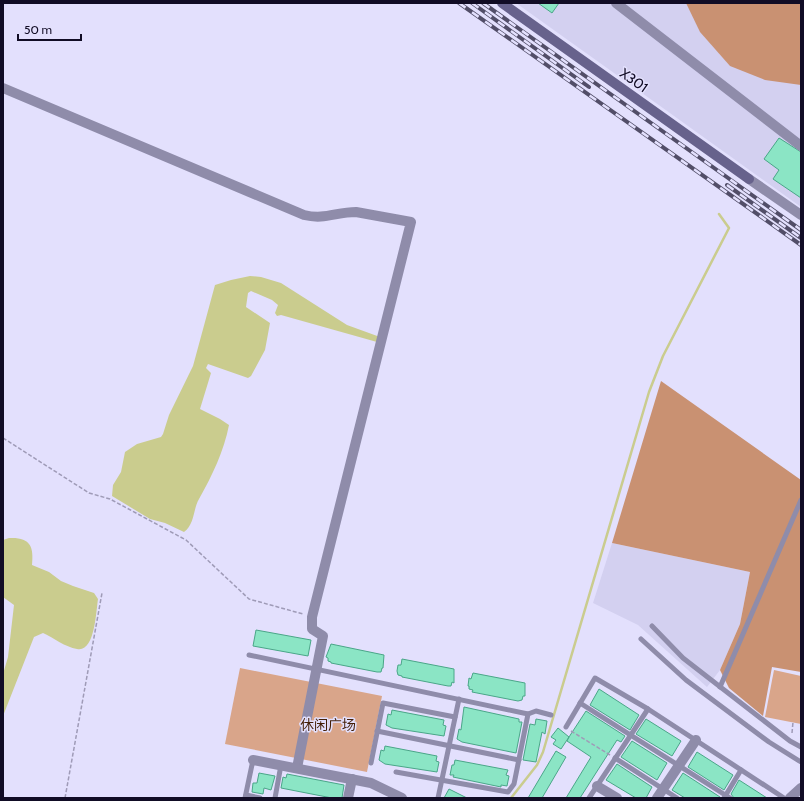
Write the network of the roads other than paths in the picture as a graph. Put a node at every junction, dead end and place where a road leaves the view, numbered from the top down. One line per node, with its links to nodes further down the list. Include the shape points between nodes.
1 (502, 3): 5 (main road, X301 / X301)
2 (616, 3): 4 (street)
3 (3, 88): 11 (street, via 304,215 321,218 356,212 411,222 312,616 312,629 323,636)
4 (801, 146)
5 (749, 179): 6 (street)
6 (801, 216)
7 (801, 500): 12 (lane)
8 (652, 626): 12 (lane, via 683,658)
9 (641, 639): 28 (lane, via 686,680 769,742)
10 (249, 655): 11 (lane)
11 (316, 669): 13 (lane); 32 (street)
12 (720, 687): 24 (lane)
13 (459, 699): 16 (lane); 18 (lane)
14 (580, 703): 15 (lane, via 595,678); 19 (lane); 21 (lane)
15 (648, 709): 21 (lane); 22 (lane)
16 (528, 714): 17 (lane, via 536,711); 27 (lane)
17 (551, 715)
18 (455, 716): 20 (lane, via 383,703); 23 (lane)
19 (566, 727)
20 (377, 731): 23 (lane); 29 (lane)
21 (631, 734): 25 (lane); 31 (lane)
22 (696, 740): 31 (street); 33 (lane)
23 (449, 745): 27 (lane); 36 (lane)
24 (801, 747)
25 (615, 758): 37 (lane); 39 (lane)
26 (253, 760): 30 (street); 40 (lane)
27 (519, 760): 36 (lane, via 514,784 508,792)
28 (801, 762)
29 (371, 763)
30 (280, 765): 32 (street); 43 (lane)
31 (679, 765): 39 (street); 41 (lane)
32 (297, 768): 35 (street)
33 (741, 770): 41 (lane); 51 (lane)
34 (396, 772): 36 (lane)
35 (352, 779): 44 (street); 45 (street, via 371,783)
36 (442, 781): 46 (lane)
37 (597, 786): 47 (lane); 48 (street)
38 (801, 788): 52 (street)
39 (663, 789): 49 (street); 50 (lane)
40 (245, 796): 42 (lane)
41 (726, 797)
42 (260, 798)
43 (275, 798)
44 (348, 798)
45 (402, 798)
46 (438, 798)
47 (588, 798)
48 (617, 798)
49 (657, 798)
50 (677, 798)
51 (784, 798)
52 (790, 798)

